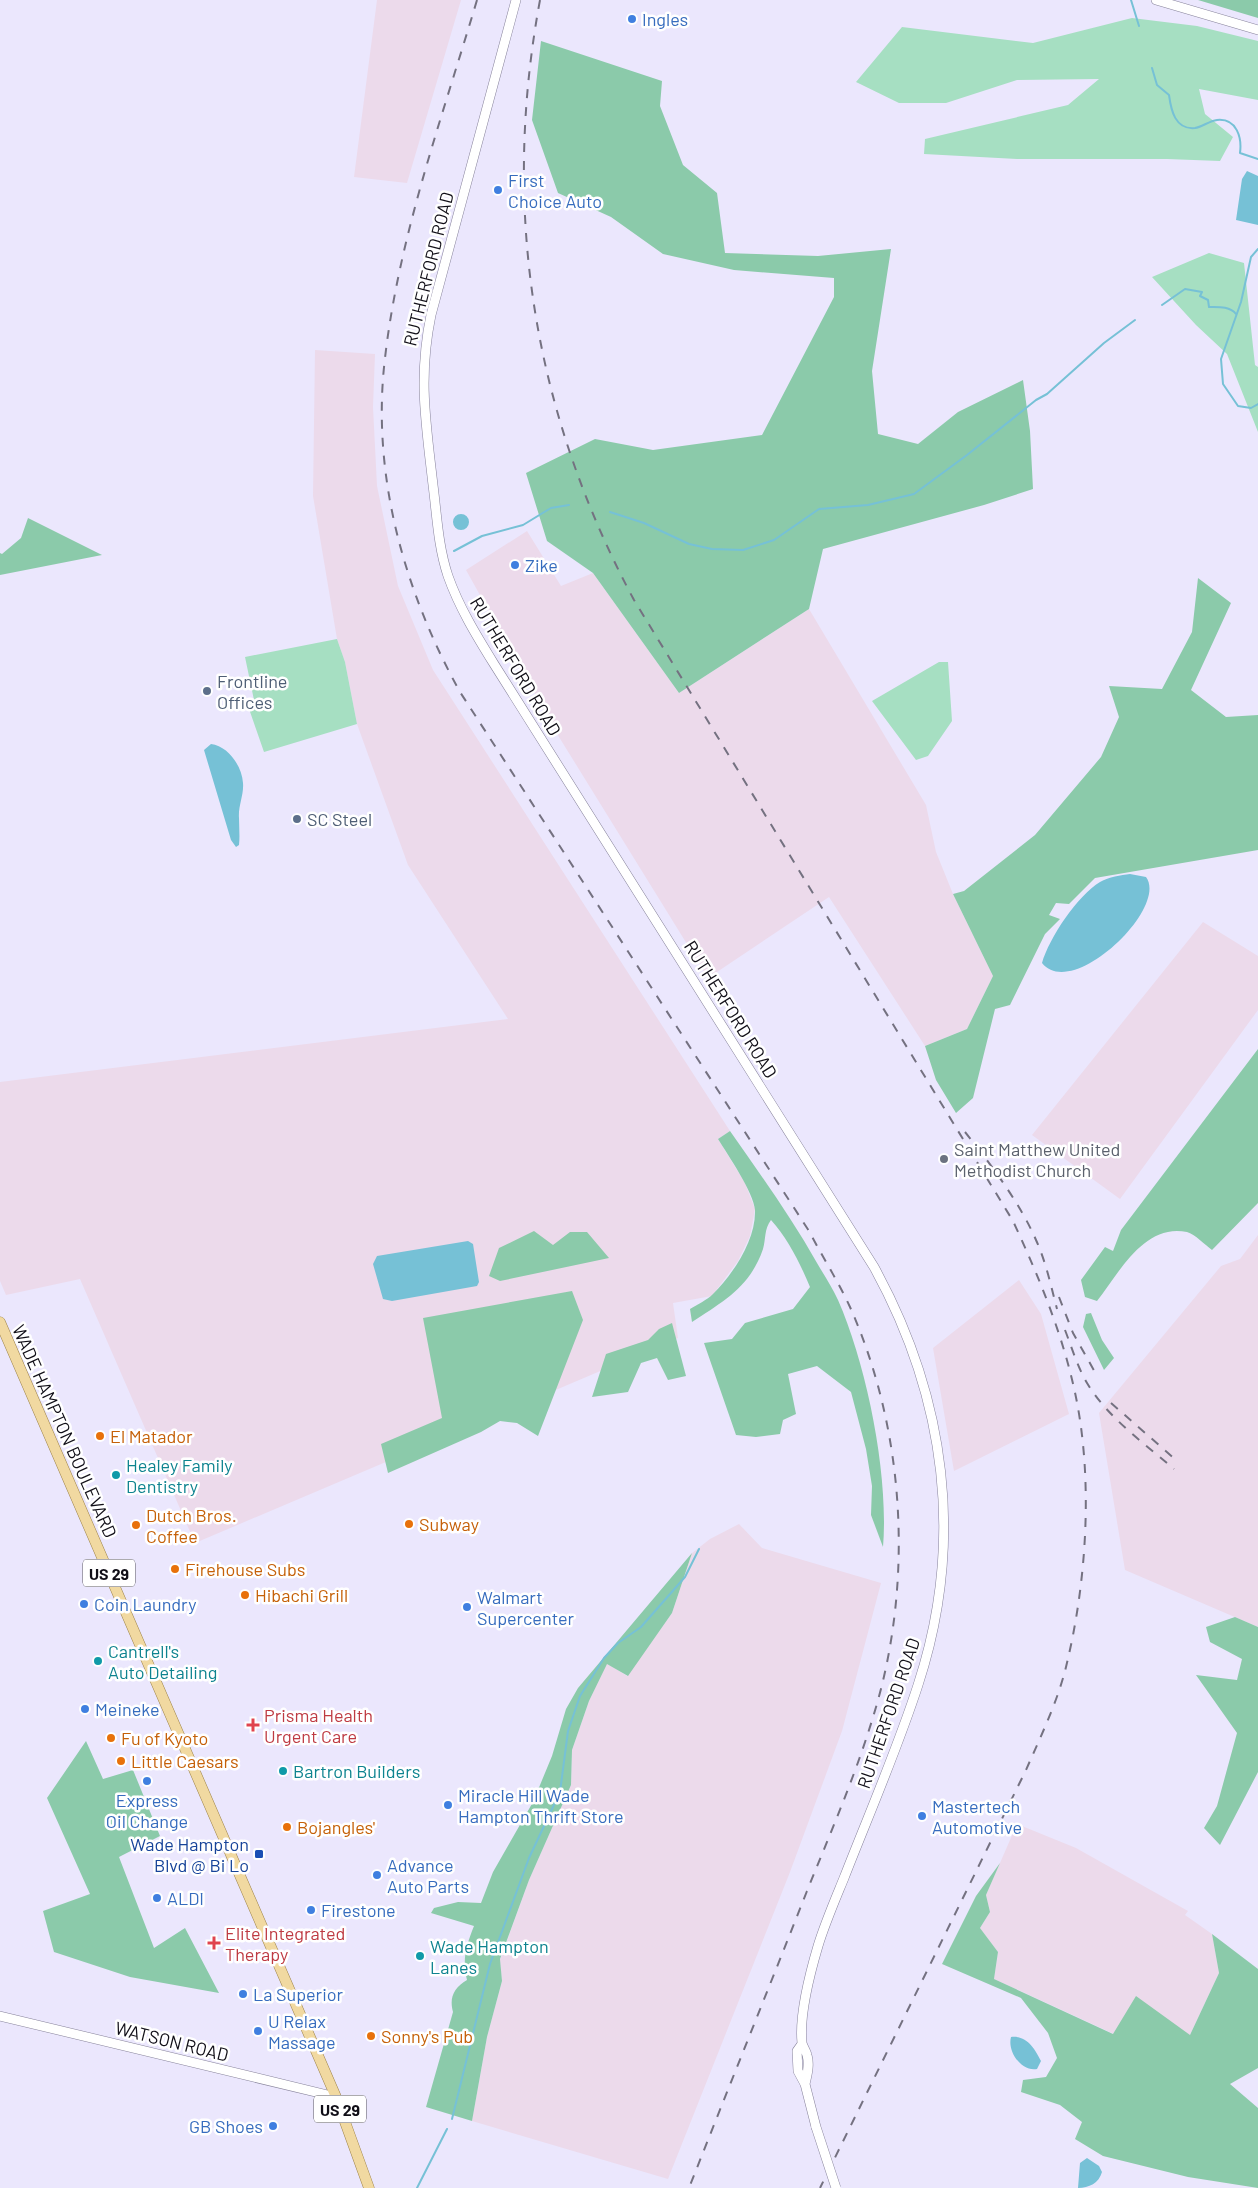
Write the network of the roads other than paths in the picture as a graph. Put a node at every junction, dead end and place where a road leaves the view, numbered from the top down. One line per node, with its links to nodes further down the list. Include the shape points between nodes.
1 (516, 0): 8 (street, RUTHERFORD ROAD, bridge, via 431,315 424,358 423,406 436,526 443,559 464,614 494,664 870,1260 911,1344 929,1399 940,1455 944,1487 944,1548 931,1640 907,1716 818,1944 806,1995 802,2044 808,2065 805,2084)
2 (1156, 0): 3 (street)
3 (1258, 30)
4 (0, 1322): 6 (main road, WADE HAMPTON BOULEVARD / US 29)
5 (0, 2016): 6 (street, WATSON ROAD)
6 (336, 2097): 7 (main road, WADE HAMPTON BOULEVARD / US 29)
7 (369, 2188)
8 (836, 2188)

